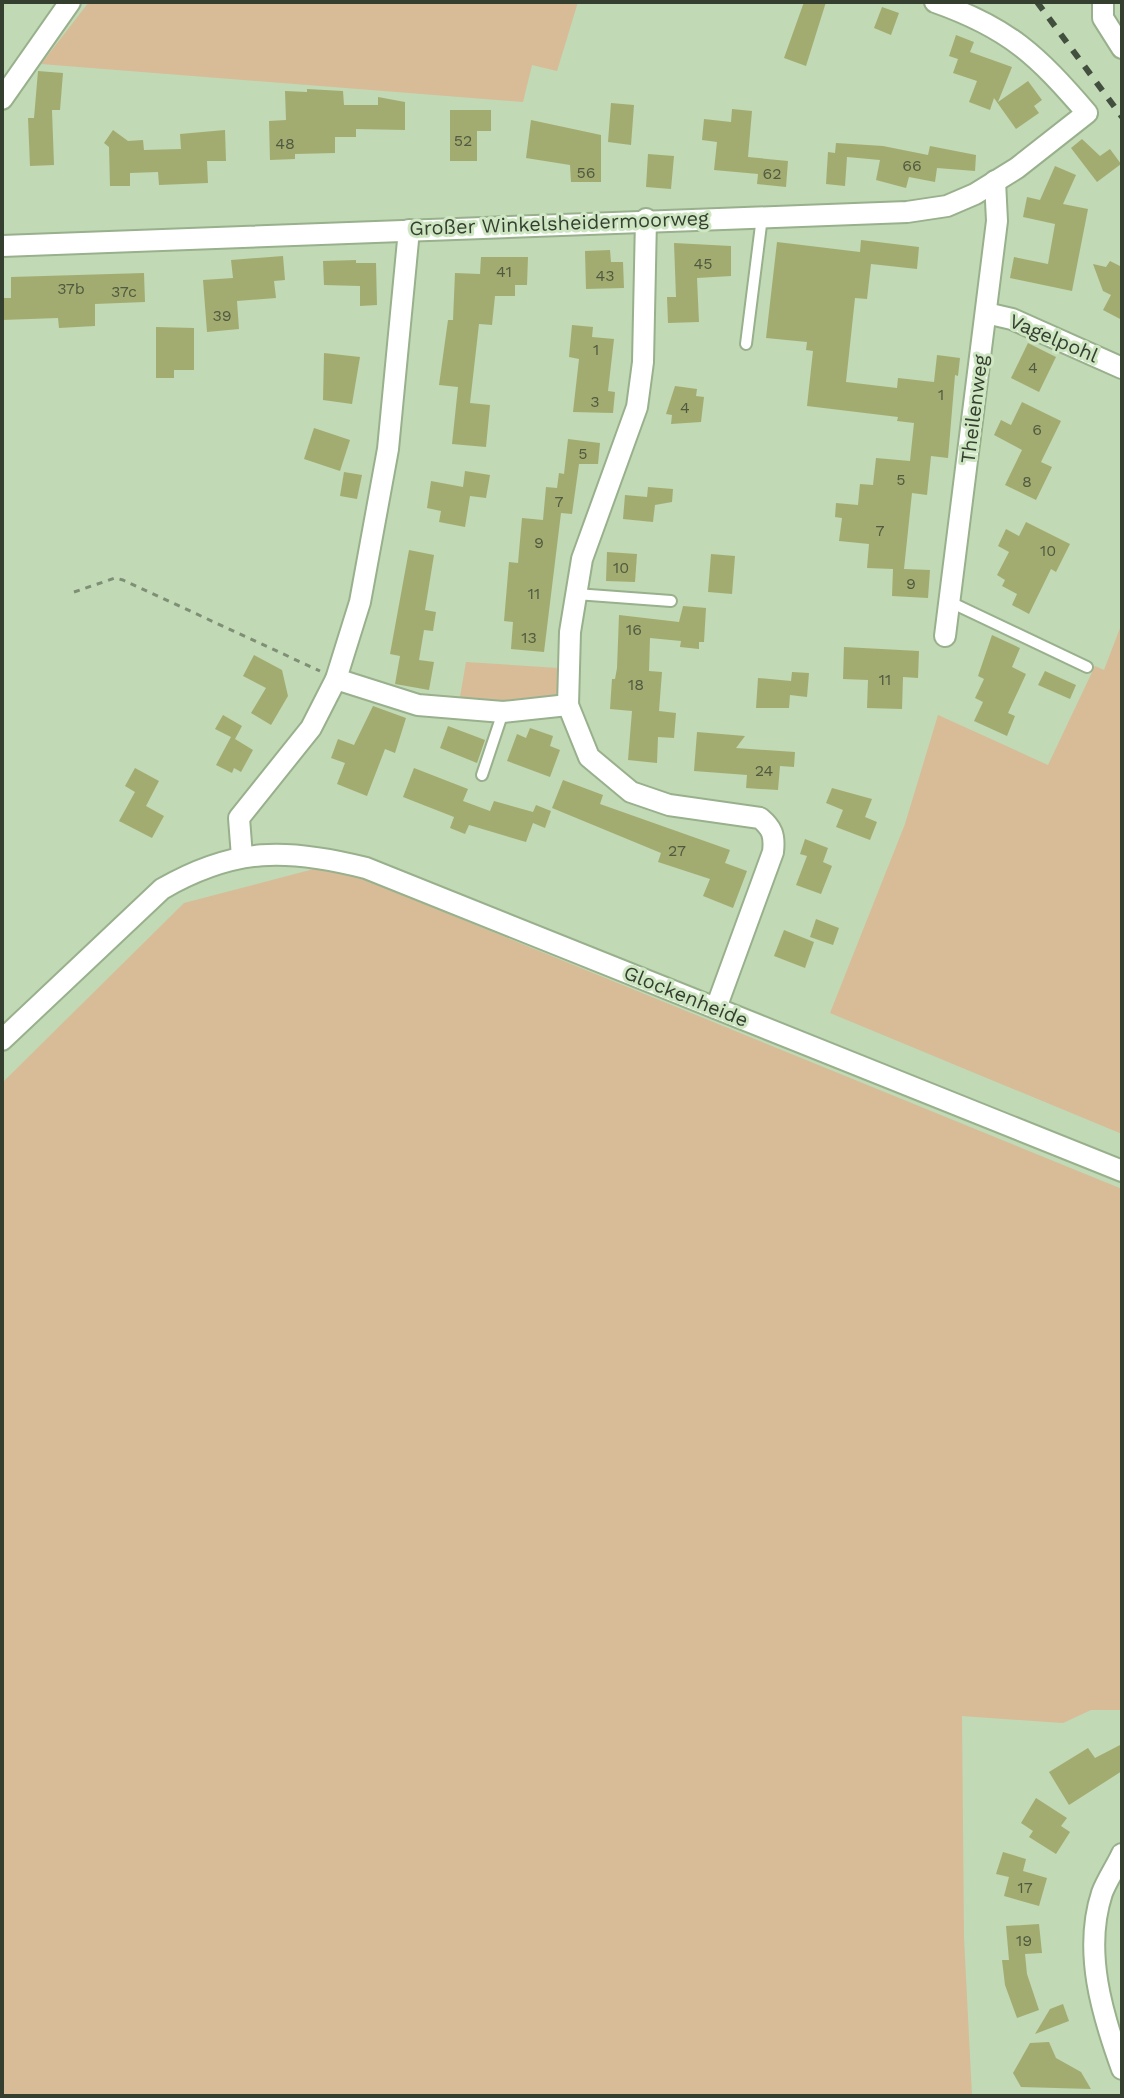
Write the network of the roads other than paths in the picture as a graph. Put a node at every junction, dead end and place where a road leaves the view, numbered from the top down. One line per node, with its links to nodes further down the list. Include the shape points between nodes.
1 (70, 2): 5 (street)
2 (935, 2): 6 (street, Großer Winkelsheidermoorweg, via 1013,38 1087,113)
3 (1103, 2): 4 (street, via 1103,18)
4 (1122, 48)
5 (2, 99)
6 (995, 181): 7 (street, Großer Winkelsheidermoorweg, via 947,206 907,212); 11 (street, Theilenweg, via 997,221)
7 (762, 215): 8 (street, Großer Winkelsheidermoorweg); 12 (lane)
8 (646, 219): 9 (street, Großer Winkelsheidermoorweg); 14 (street, via 637,407 582,559)
9 (409, 230): 10 (street, Großer Winkelsheidermoorweg); 19 (street, via 388,449 360,602)
10 (2, 246)
11 (986, 313): 13 (street, Vagelpohl); 16 (street, Theilenweg)
12 (746, 344)
13 (1121, 366)
14 (576, 594): 15 (lane); 20 (street)
15 (671, 601)
16 (950, 602): 17 (street, Theilenweg); 18 (lane)
17 (945, 636)
18 (1087, 667)
19 (336, 679): 21 (street, via 418,705); 23 (street, via 311,728 239,818)
20 (568, 705): 21 (street); 24 (street, via 589,757 631,792 669,805 760,818 770,827 773,852)
21 (503, 712): 22 (lane)
22 (482, 775)
23 (242, 857): 24 (street, Glockenheide, via 310,854 366,868); 25 (street, via 191,872 162,889)
24 (716, 1008): 26 (street, Glockenheide)
25 (2, 1040)
26 (1122, 1171)
27 (1122, 1854): 28 (street, via 1102,1894 1092,1950)
28 (1115, 2030): 29 (street)
29 (1122, 2069)

